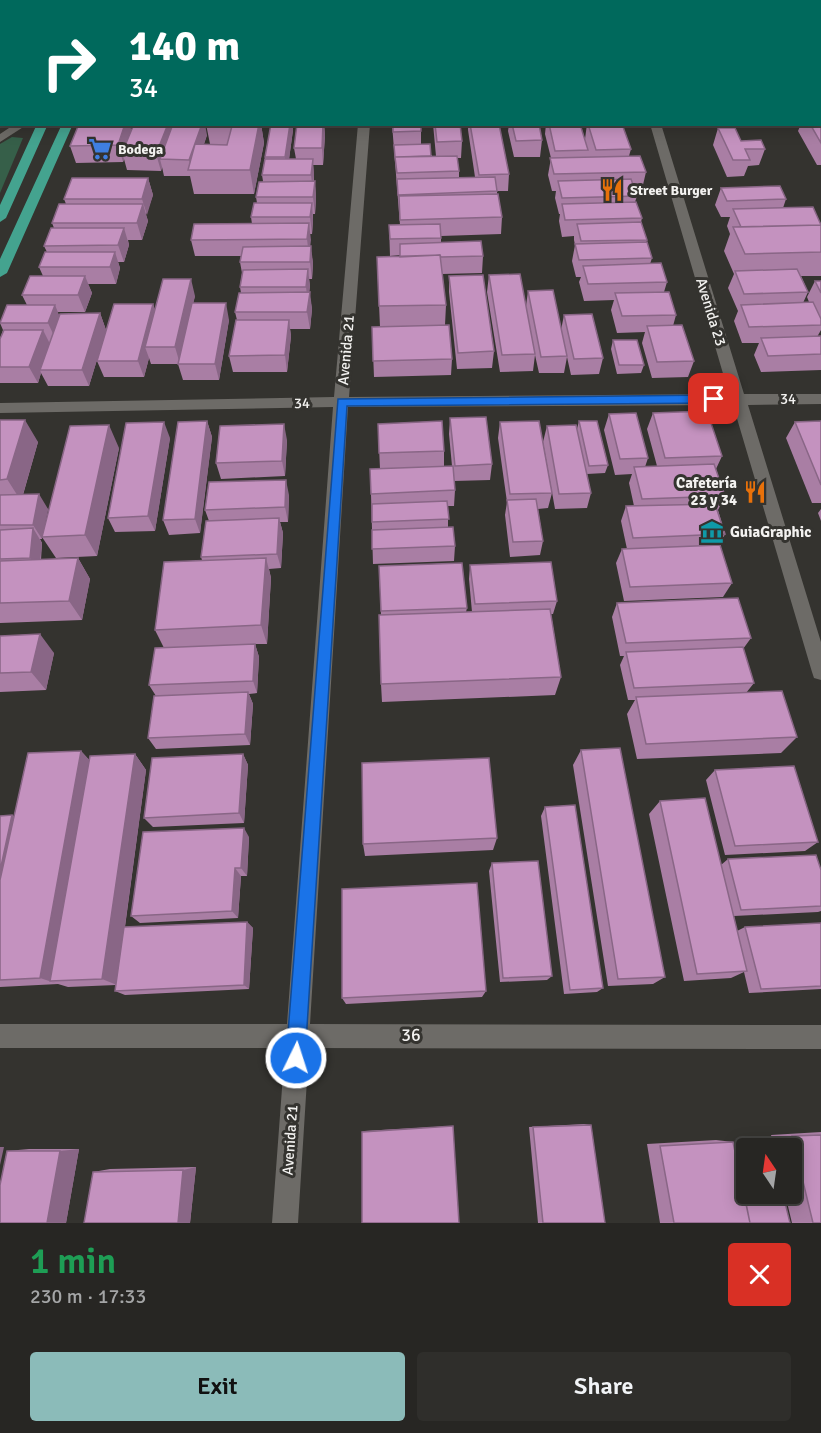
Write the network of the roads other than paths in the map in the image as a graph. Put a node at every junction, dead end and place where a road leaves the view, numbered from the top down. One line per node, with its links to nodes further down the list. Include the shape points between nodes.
1 (20, 126): 6 (street)
2 (42, 126): 7 (main road)
3 (67, 126): 8 (main road)
4 (364, 126): 11 (street, Avenida 21)
5 (656, 126): 9 (street, Avenida 23)
6 (0, 139)
7 (0, 218)
8 (0, 273)
9 (737, 399): 10 (street, 34); 11 (street, 34); 13 (street, Avenida 23)
10 (821, 399)
11 (342, 402): 12 (street, 34); 15 (street, Avenida 21)
12 (0, 408)
13 (821, 672)
14 (0, 1035): 15 (street, 36)
15 (297, 1035): 16 (street, 36); 17 (street, Avenida 21)
16 (821, 1037)
17 (285, 1223)

